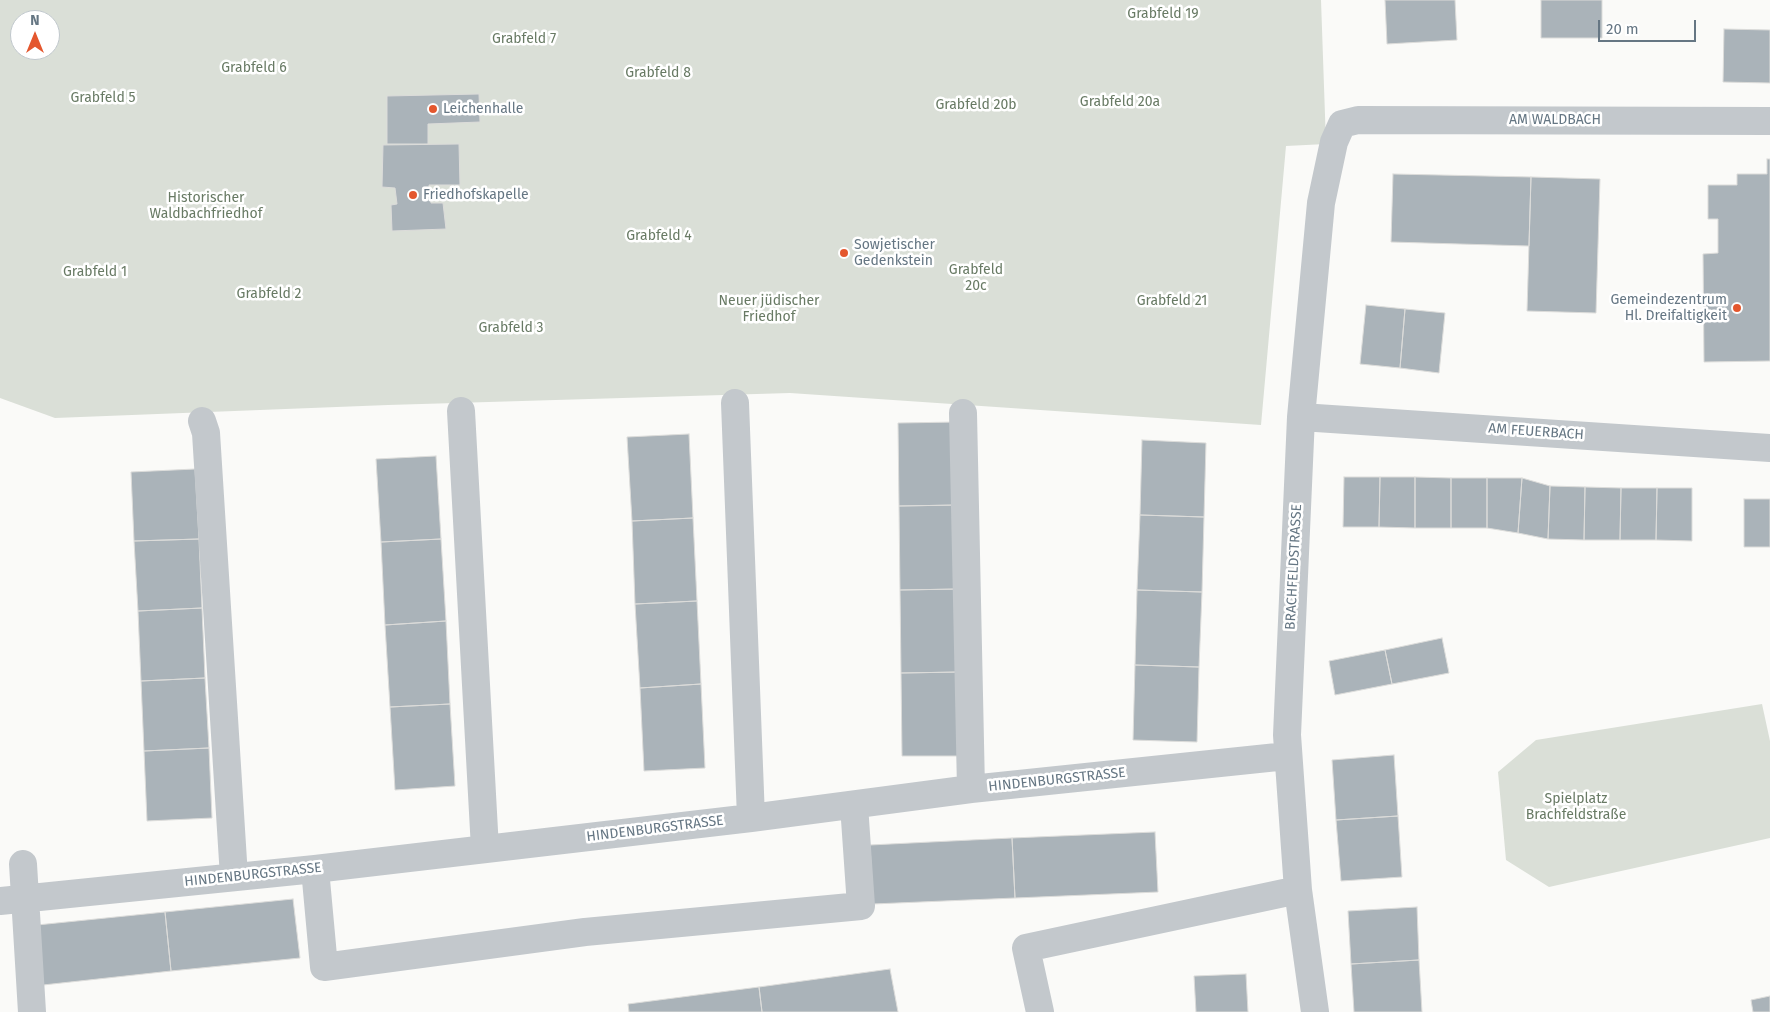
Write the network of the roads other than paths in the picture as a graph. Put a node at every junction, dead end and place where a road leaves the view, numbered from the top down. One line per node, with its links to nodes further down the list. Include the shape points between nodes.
1 (1770, 120): 2 (street, AM WALDBACH, via 1358,120)
2 (1342, 124): 6 (street, BRACHFELDSTRASSE, via 1334,142 1321,203)
3 (735, 404): 12 (street)
4 (461, 411): 13 (street)
5 (963, 413): 10 (street)
6 (1301, 417): 8 (street, AM FEUERBACH); 9 (street, BRACHFELDSTRASSE)
7 (202, 421): 16 (street, via 206,433)
8 (1770, 448)
9 (1287, 756): 10 (street, HINDENBURGSTRASSE); 17 (street, BRACHFELDSTRASSE)
10 (971, 789): 11 (street, HINDENBURGSTRASSE)
11 (854, 805): 12 (street, HINDENBURGSTRASSE); 15 (street, via 861,906 585,932 324,967)
12 (751, 818): 13 (street, HINDENBURGSTRASSE)
13 (485, 849): 15 (street, HINDENBURGSTRASSE)
14 (22, 864): 18 (street)
15 (315, 870): 16 (street, HINDENBURGSTRASSE)
16 (234, 877): 18 (street, HINDENBURGSTRASSE)
17 (1298, 890): 20 (street, via 1026,948); 21 (street, BRACHFELDSTRASSE)
18 (12, 900): 19 (street)
19 (32, 1012)
20 (1040, 1012)
21 (1315, 1012)

